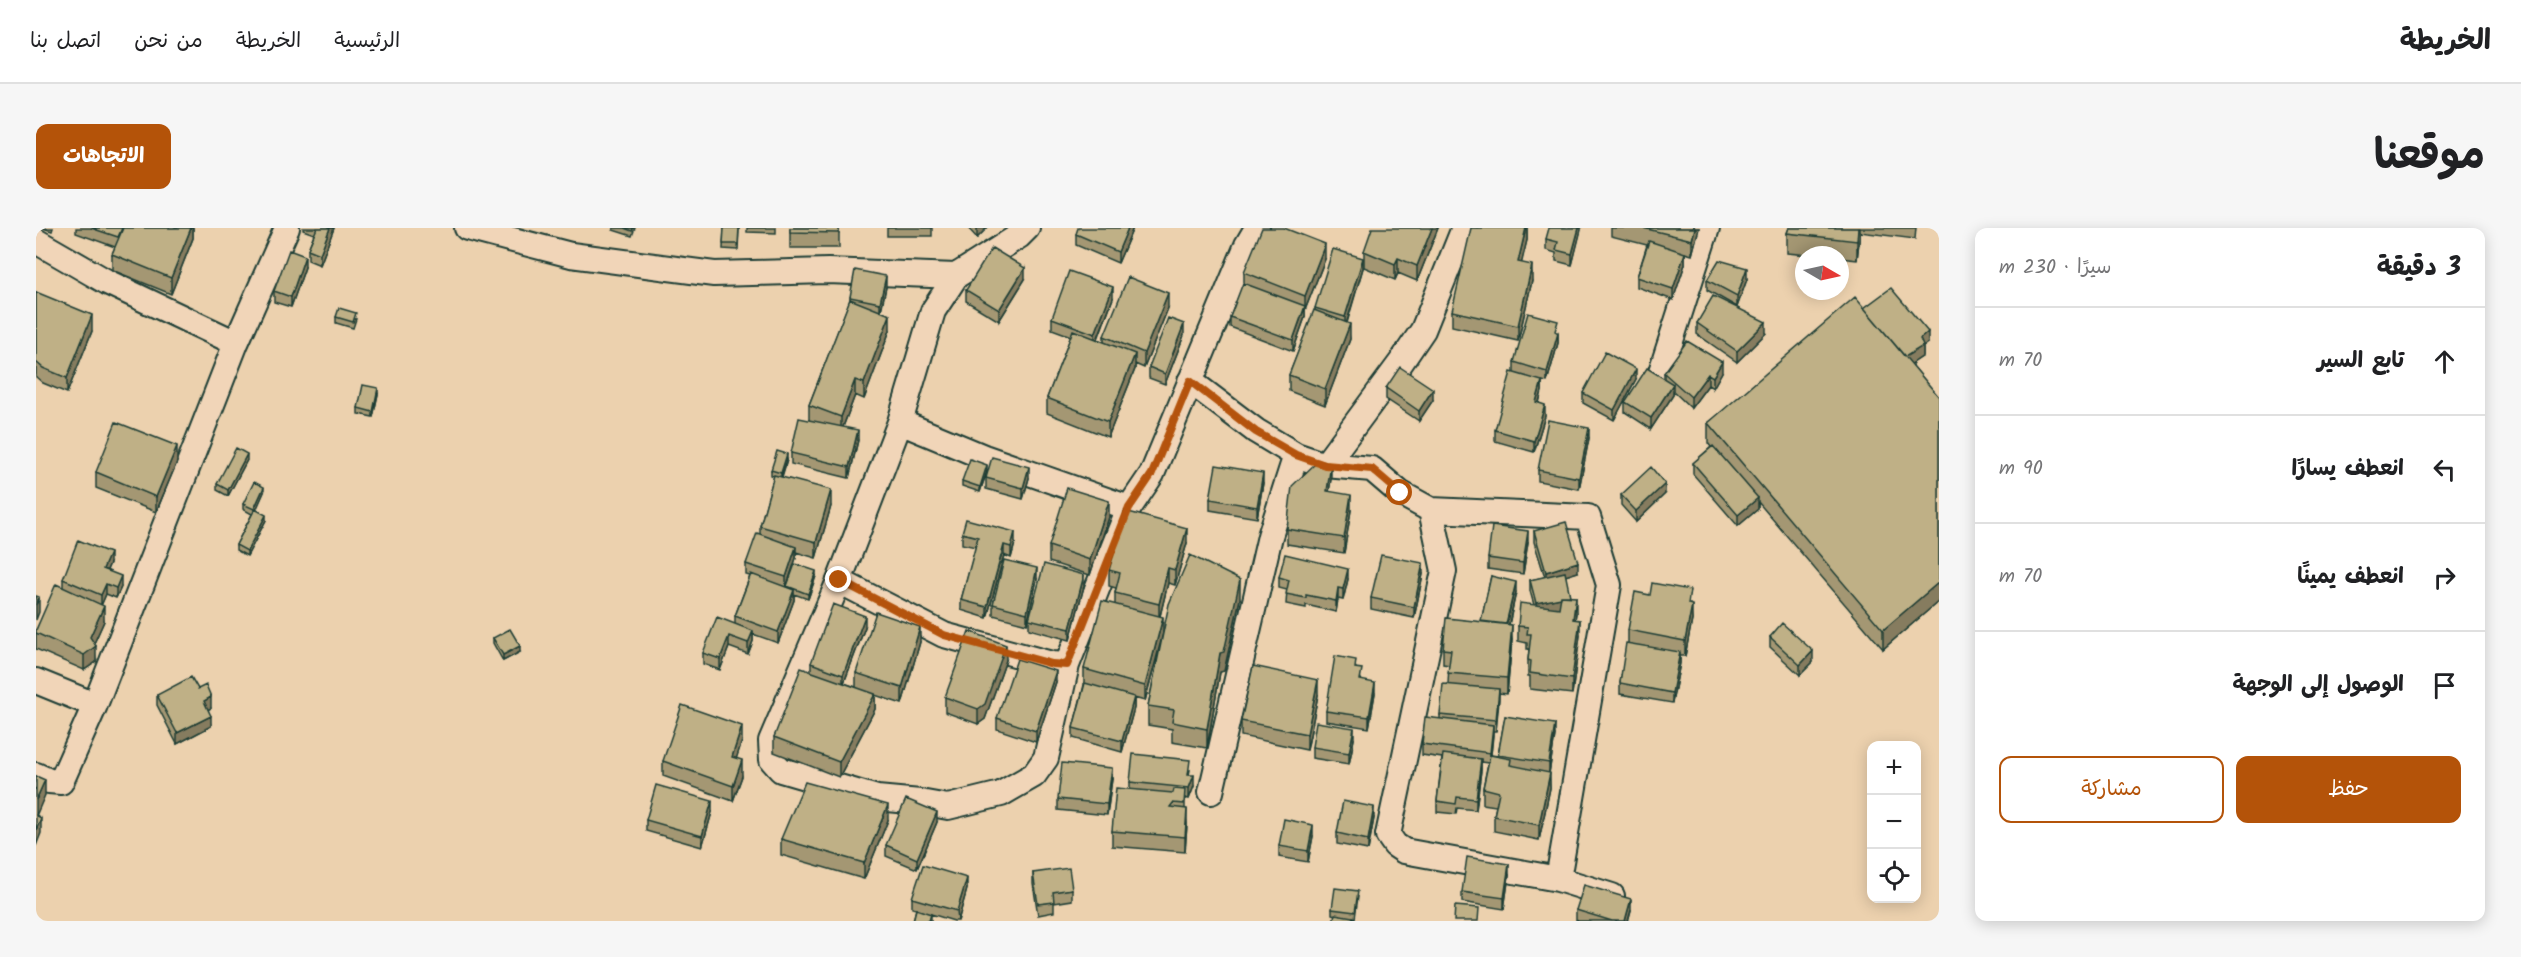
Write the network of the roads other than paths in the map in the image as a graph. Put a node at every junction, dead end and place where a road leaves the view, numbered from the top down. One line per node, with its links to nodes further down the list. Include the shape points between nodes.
1 (287, 228): 9 (street)
2 (467, 228): 8 (street, via 571,255 714,274 828,271)
3 (1027, 228): 8 (street)
4 (1257, 228): 11 (street)
5 (1464, 228): 14 (street, via 1423,330)
6 (1707, 228): 10 (street)
7 (36, 241): 9 (street, via 107,282)
8 (956, 276): 12 (street, via 933,311)
9 (236, 343): 20 (street)
10 (1659, 378)
11 (1190, 381): 13 (street, via 1256,432); 15 (street, via 1152,474)
12 (900, 422): 15 (street, via 984,457); 17 (street)
13 (1296, 455): 14 (street); 22 (street, via 1270,536)
14 (1325, 465): 16 (street, via 1372,469 1400,493)
15 (1129, 508): 18 (street)
16 (1431, 510): 23 (street, via 1444,571 1388,835 1404,851); 23 (street, via 1588,517 1609,585)
17 (839, 580): 18 (street, via 944,635); 18 (street, via 771,741 772,760 781,770 877,798 948,807 1001,794 1034,775 1046,758)
18 (1067, 665)
19 (36, 681): 20 (street)
20 (95, 705): 21 (street, via 61,782)
21 (36, 775)
22 (1210, 792)
23 (1558, 879): 24 (street)
24 (1629, 901)

